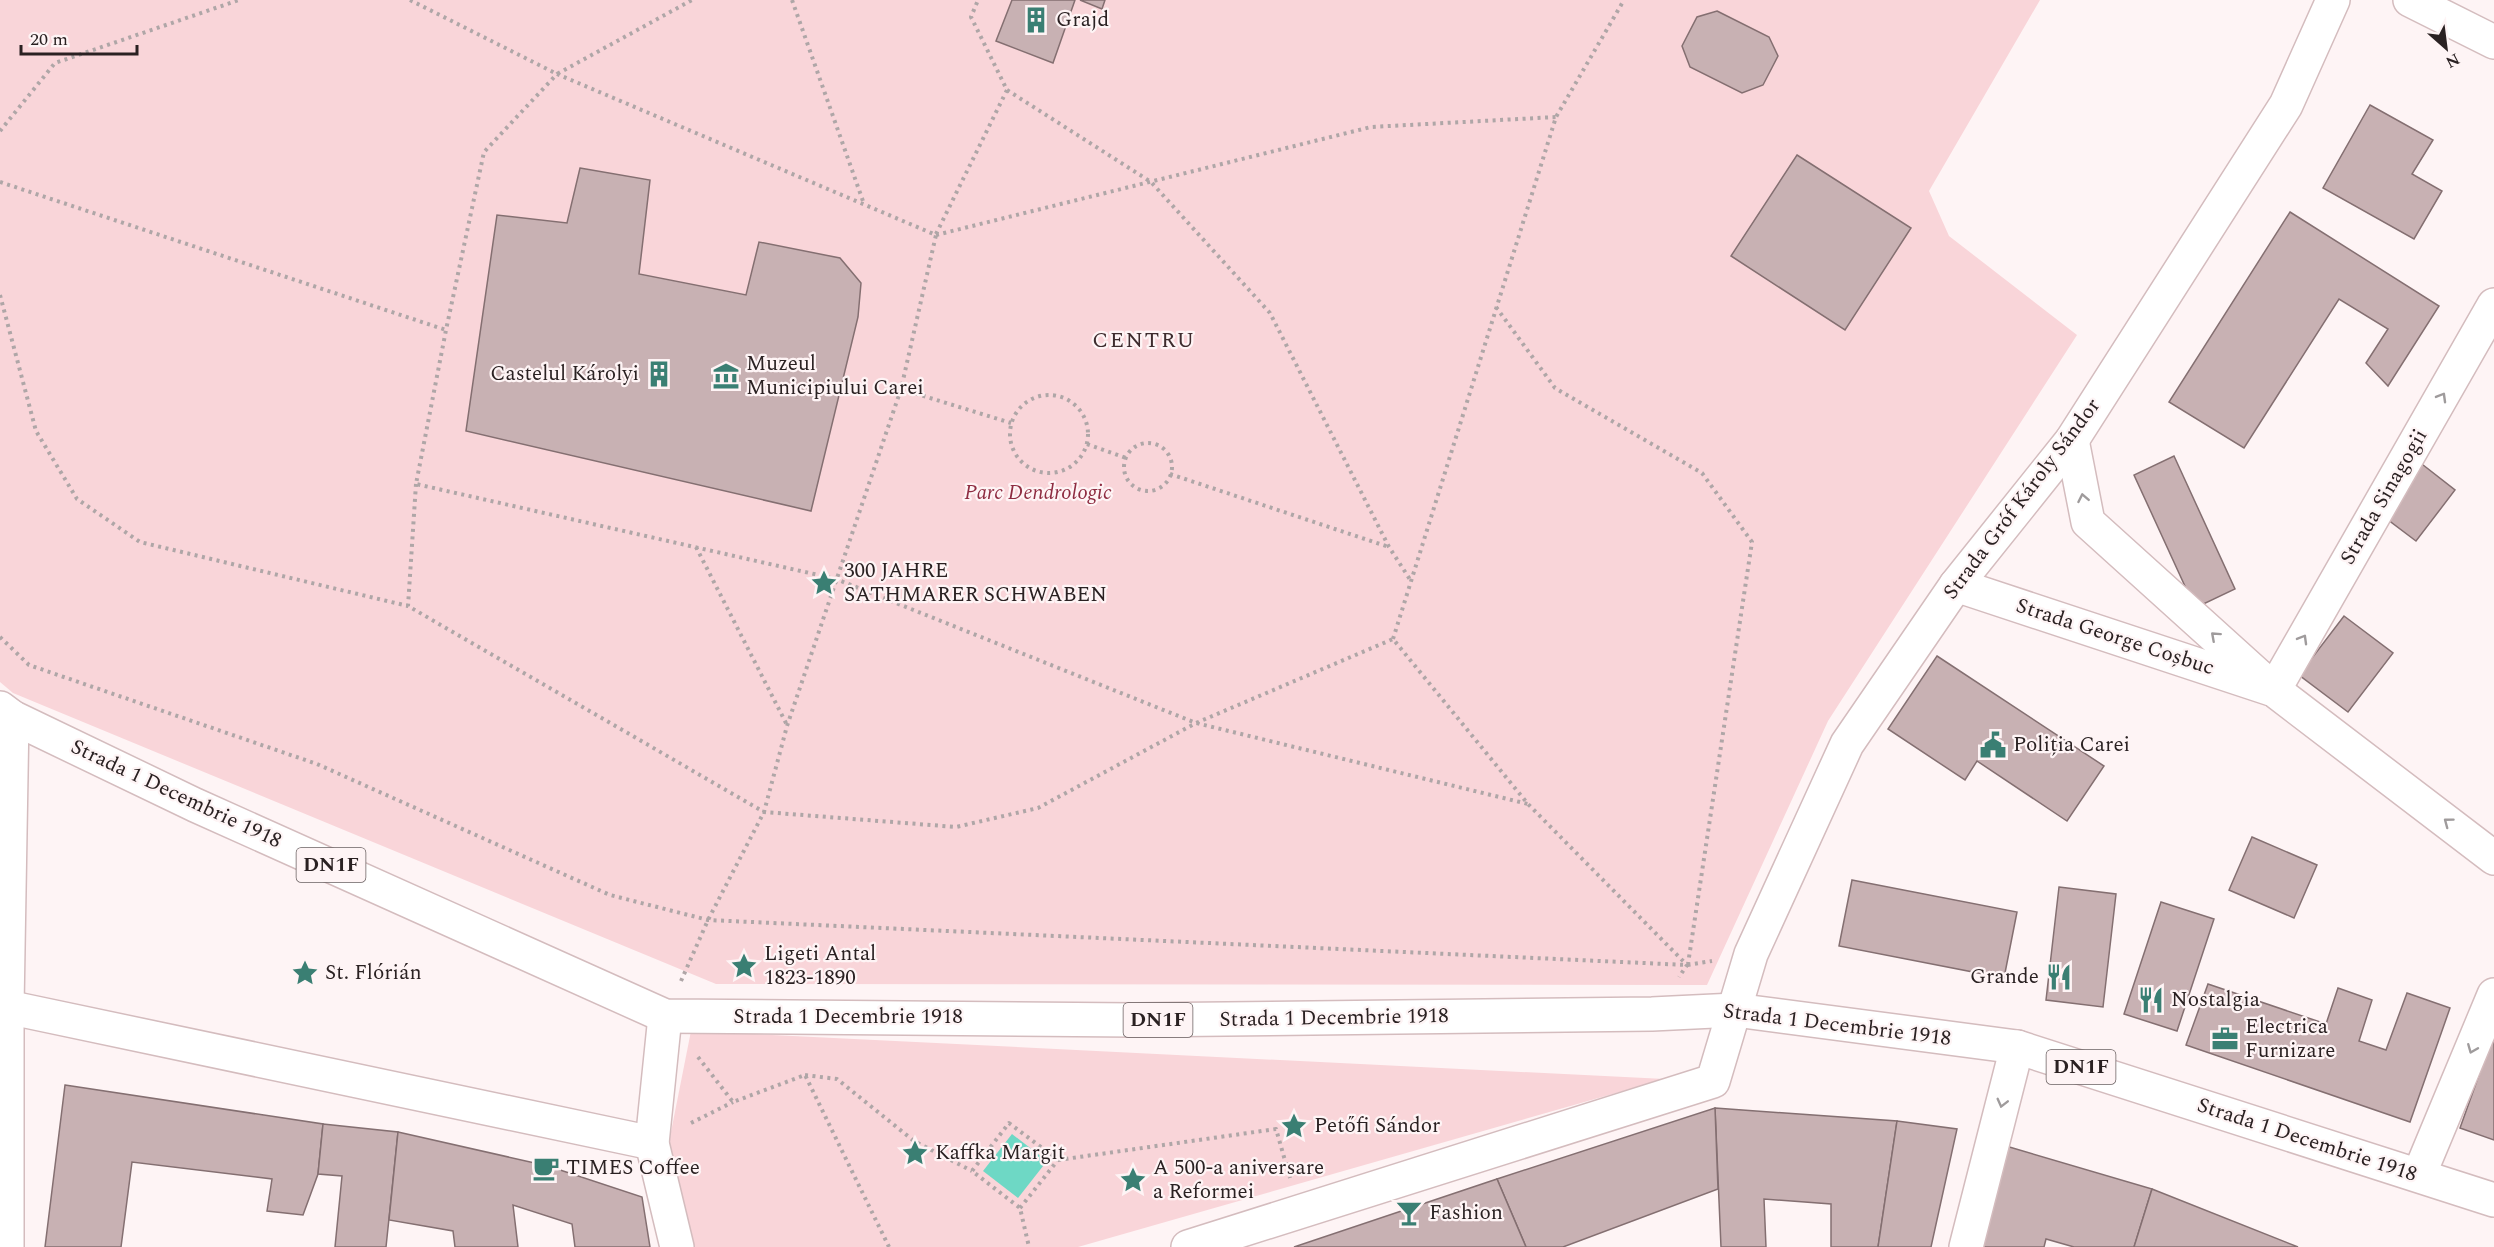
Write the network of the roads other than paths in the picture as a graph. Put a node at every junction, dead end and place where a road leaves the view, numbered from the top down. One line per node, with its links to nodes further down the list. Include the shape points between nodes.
1 (2333, 0): 5 (street, Strada Gróf Károly Sándor, via 2286,105)
2 (2410, 0): 3 (street)
3 (2494, 42)
4 (2494, 305): 7 (street, Strada Sinagogii, one-way to 4)
5 (2072, 440): 6 (street, Strada Gróf Károly Sándor); 7 (street, Strada George Coșbuc, one-way to 5, via 2088,522)
6 (1956, 585): 7 (street, Strada George Coșbuc); 12 (street, Strada Gróf Károly Sándor, via 1847,744 1751,954)
7 (2274, 690): 9 (street, Strada George Coșbuc, one-way to 7)
8 (6, 713): 11 (street); 13 (street, Strada 1 Decembrie 1918 / DN1F, via 195,805)
9 (2494, 858)
10 (2494, 995): 16 (street, one-way to 16)
11 (7, 1007): 15 (street); 18 (street)
12 (1735, 1010): 13 (street, Strada 1 Decembrie 1918 / DN1F, via 1134,1020); 14 (street, Strada 1 Decembrie 1918 / DN1F); 20 (street, Strada Gróf Károly Sándor, via 1713,1081)
13 (665, 1016): 15 (street)
14 (2017, 1047): 16 (street, Strada 1 Decembrie 1918 / DN1F); 21 (street, one-way to 21)
15 (652, 1143): 19 (street)
16 (2419, 1175): 17 (street, Strada 1 Decembrie 1918 / DN1F)
17 (2494, 1200)
18 (7, 1247)
19 (676, 1247)
20 (1188, 1247)
21 (1966, 1247)

